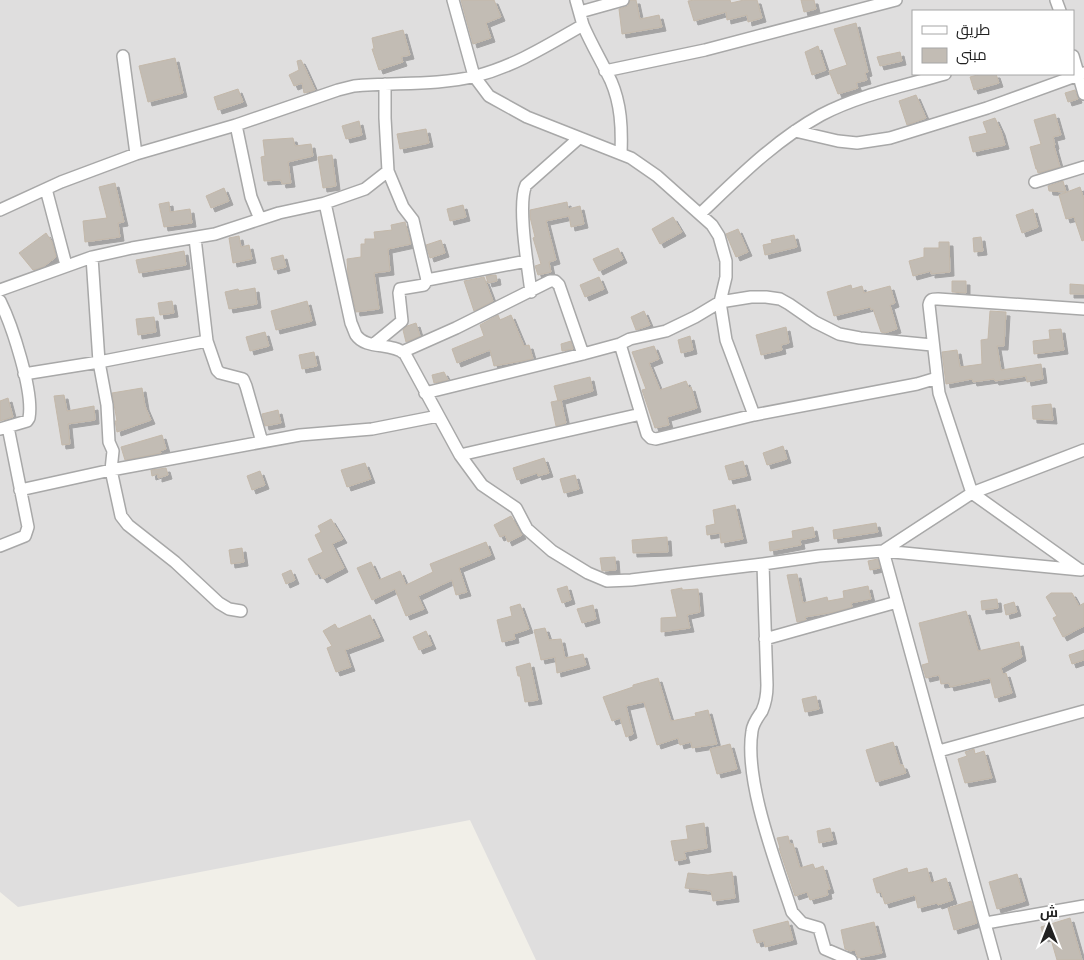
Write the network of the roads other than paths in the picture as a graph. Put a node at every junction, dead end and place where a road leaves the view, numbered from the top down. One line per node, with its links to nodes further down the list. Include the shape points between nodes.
1 (453, 0): 12 (street)
2 (576, 0): 5 (street)
3 (622, 0): 5 (street)
4 (896, 0): 9 (street, via 705,50)
5 (580, 12): 6 (street)
6 (583, 25): 9 (street); 12 (street, via 523,59)
7 (123, 56): 19 (street)
8 (1074, 58): 10 (street)
9 (605, 71): 18 (street, via 619,107)
10 (1081, 74): 14 (street); 16 (street, via 890,138 857,143)
11 (942, 75): 16 (street, via 841,106)
12 (474, 76): 13 (street); 17 (street, via 489,96 511,110)
13 (385, 84): 15 (street, via 346,88); 21 (street)
14 (1084, 94)
15 (236, 125): 19 (street); 27 (street, via 251,197)
16 (795, 131): 26 (street, via 757,160)
17 (579, 138): 18 (street); 30 (street, via 523,190)
18 (621, 153): 26 (street, via 658,176)
19 (136, 154): 23 (street)
20 (1084, 167): 22 (street)
21 (388, 171): 24 (street, via 365,189); 32 (street, via 403,207 413,220)
22 (1035, 182)
23 (46, 189): 25 (street); 31 (street)
24 (325, 203): 27 (street); 39 (street, via 351,323 356,336)
25 (0, 210)
26 (700, 214): 36 (street, via 712,225 723,247 726,277)
27 (260, 219): 28 (street)
28 (196, 238): 29 (street); 38 (street)
29 (92, 257): 31 (street); 44 (street)
30 (527, 261): 32 (street); 34 (street)
31 (66, 265): 33 (street)
32 (427, 280): 39 (street, via 424,285 400,289 402,321)
33 (0, 290)
34 (531, 292): 42 (street); 43 (street, via 550,281 559,285)
35 (0, 300): 45 (street)
36 (720, 302): 40 (street, via 666,331); 41 (street, via 751,297 773,298 839,334); 49 (street, via 726,340)
37 (1084, 308): 41 (street, via 933,298 929,305)
38 (207, 340): 44 (street); 52 (street, via 217,370 243,379)
39 (374, 344): 42 (street)
40 (620, 344): 43 (street); 48 (street)
41 (932, 345): 46 (street)
42 (402, 352): 47 (street)
43 (583, 354): 47 (street)
44 (99, 362): 45 (street); 55 (street, via 107,405 109,442 113,451)
45 (24, 374): 51 (street, via 29,418)
46 (937, 378): 49 (street); 57 (street, via 945,414)
47 (425, 393): 50 (street)
48 (641, 414): 49 (street, via 647,434 656,439); 54 (street)
49 (754, 415)
50 (438, 416): 52 (street, via 372,429 318,432); 54 (street)
51 (4, 428): 56 (street)
52 (262, 442): 55 (street)
53 (1084, 450): 57 (street)
54 (460, 455): 60 (street, via 482,485 516,508 527,529 552,551 607,581)
55 (112, 470): 56 (street); 63 (street, via 121,516 128,525 175,562 219,604)
56 (20, 490): 58 (street, via 27,532 25,536)
57 (972, 493): 59 (street); 61 (street)
58 (0, 546)
59 (883, 552): 60 (street); 61 (street); 62 (street)
60 (763, 564): 64 (street)
61 (1082, 570)
62 (898, 602): 64 (street); 66 (street)
63 (242, 611)
64 (765, 639): 69 (street, via 768,685 766,699 752,729 751,743 753,777 762,815 792,912 802,923 819,928 824,949)
65 (1084, 711): 66 (street)
66 (939, 751): 68 (street)
67 (1084, 906): 68 (street)
68 (986, 923): 70 (street)
69 (850, 960)
70 (996, 960)

